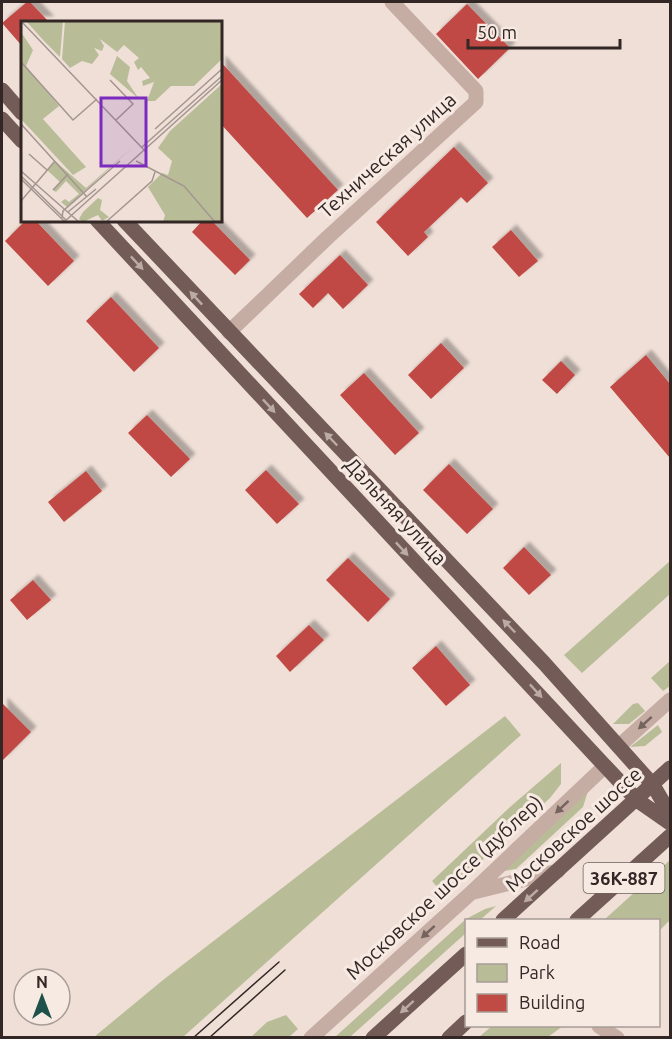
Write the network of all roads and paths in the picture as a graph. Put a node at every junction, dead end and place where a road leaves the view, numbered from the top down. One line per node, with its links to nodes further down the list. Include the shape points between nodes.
1 (392, 2): 8 (street, Техническая улица, via 476,91 476,102)
2 (2, 90): 3 (main road)
3 (21, 112)
4 (2, 119): 5 (main road)
5 (21, 140)
6 (99, 222): 11 (main road, Дальняя улица, one-way to 11)
7 (126, 222): 8 (main road, Дальняя улица, one-way to 7)
8 (229, 332): 10 (main road, Дальняя улица, one-way to 8)
9 (670, 700): 10 (street, one-way to 10)
10 (619, 746): 13 (main road, Дальняя улица)
11 (604, 766): 14 (main road, Дальняя улица); 19 (street, Московское шоссе (дублер), one-way to 19)
12 (670, 768): 13 (main road, Московское шоссе / 36К-887)
13 (653, 785): 14 (main road, Московское шоссе / 36К-887); 15 (main road, Дальняя улица)
14 (637, 800): 16 (main road, Дальняя улица); 18 (main road, Московское шоссе / 36К-887)
15 (670, 814)
16 (670, 823)
17 (670, 836): 21 (main road, 36К-887)
18 (558, 871): 19 (street); 20 (main road, Московское шоссе / 36К-887, one-way to 20)
19 (471, 892): 25 (street, Московское шоссе (дублер), one-way to 25)
20 (505, 919)
21 (580, 919)
22 (465, 955): 26 (main road, one-way to 26)
23 (465, 1023): 27 (main road)
24 (600, 1027): 28 (street)
25 (310, 1038)
26 (374, 1038)
27 (449, 1038)
28 (617, 1038)

